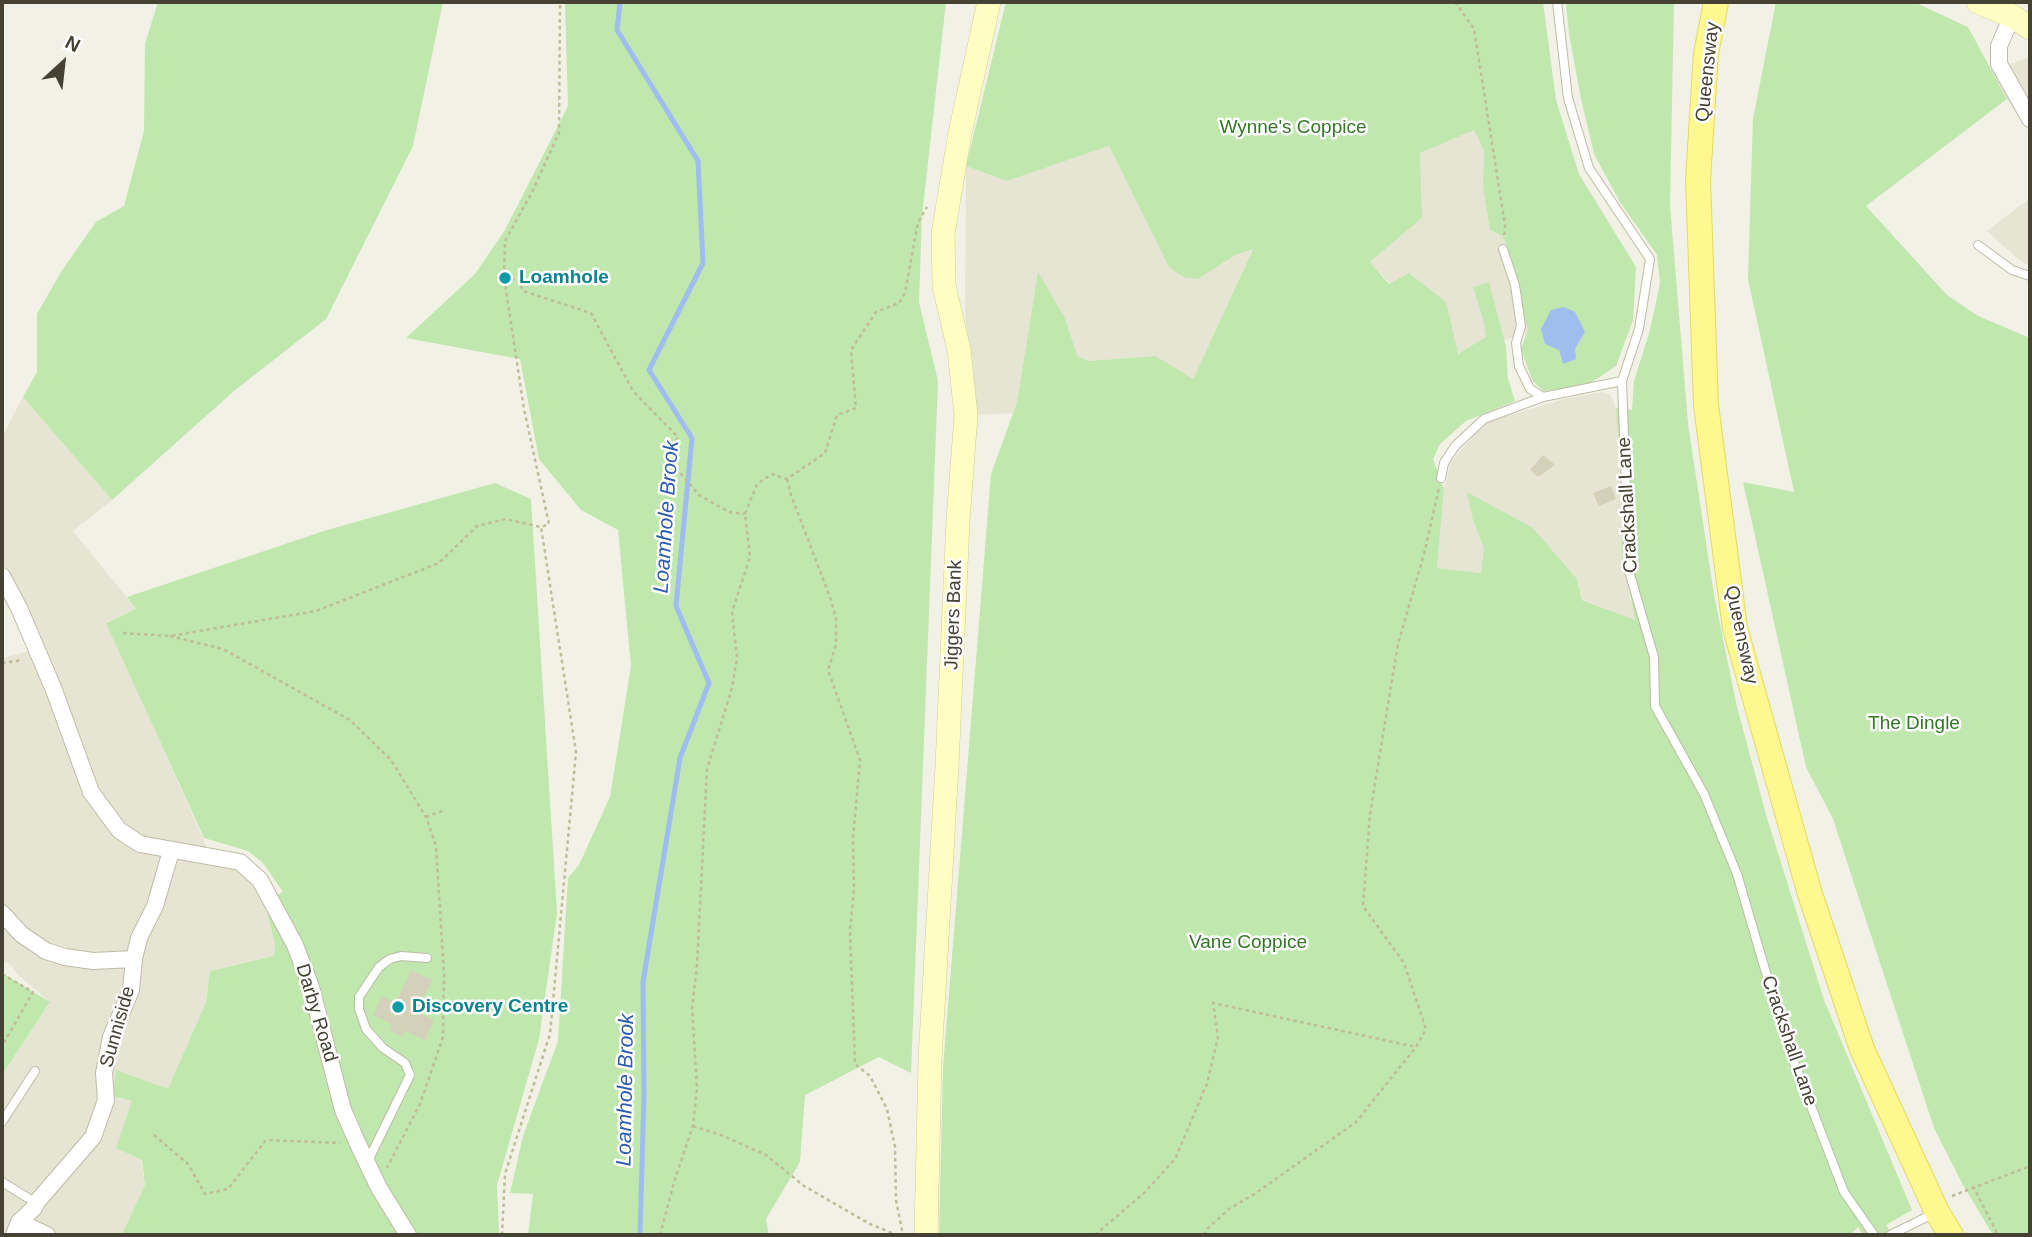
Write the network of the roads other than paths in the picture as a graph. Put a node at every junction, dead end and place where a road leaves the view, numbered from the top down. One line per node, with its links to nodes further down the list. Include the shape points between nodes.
1 (989, 2): 27 (street, Jiggers Bank, via 943,234 944,286 959,350 966,415 930,1059)
2 (1558, 2): 10 (lane, Crackshall Lane, via 1567,98 1589,167 1650,259 1639,329)
3 (1716, 2): 23 (main road, Queensway, via 1706,54 1698,180 1706,405 1735,628 1810,894 1862,1049)
4 (1978, 2): 5 (street)
5 (2021, 22): 6 (street, via 1999,46 1999,64)
6 (2030, 119)
7 (1978, 245): 9 (lane, via 1995,260)
8 (1503, 249): 11 (lane, via 1521,326 1516,343 1519,366 1530,389)
9 (2030, 276)
10 (1622, 381): 11 (lane); 28 (lane, Crackshall Lane, via 1629,571 1654,657 1655,706 1709,806 1737,874 1786,1041 1844,1192)
11 (1544, 397): 12 (lane, via 1484,419 1455,446)
12 (1441, 478)
13 (2, 576): 14 (street, Darby Road, via 40,657 91,792 119,830 140,844)
14 (171, 850): 17 (street, Sunniside); 20 (street, Darby Road, via 240,862 260,880 295,945 311,987 343,1110)
15 (2, 913): 17 (street, via 46,951 93,961)
16 (427, 958): 20 (lane, via 390,959 359,996 366,1030 405,1063 410,1076)
17 (134, 959): 22 (street, Sunniside, via 131,990 111,1037 104,1073 106,1100 93,1137)
18 (35, 1071): 19 (lane)
19 (2, 1122)
20 (367, 1163): 26 (street, Darby Road)
21 (2, 1182): 22 (lane)
22 (36, 1203): 24 (street, Sunniside)
23 (1937, 1212): 29 (lane); 30 (main road, Queensway)
24 (16, 1229): 25 (street, Sunniside)
25 (47, 1235)
26 (408, 1235)
27 (926, 1235)
28 (1874, 1235)
29 (1890, 1235)
30 (1951, 1235)

